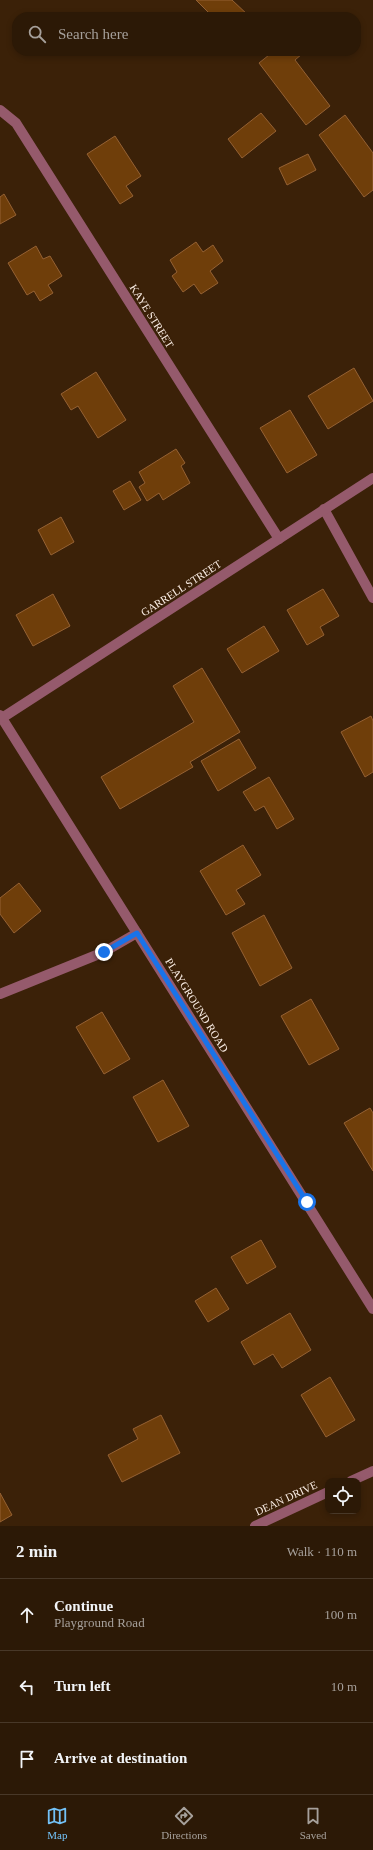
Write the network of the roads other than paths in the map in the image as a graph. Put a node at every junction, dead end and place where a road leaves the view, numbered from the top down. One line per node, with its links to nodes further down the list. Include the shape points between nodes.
1 (0, 110): 4 (street, KAYE STREET, via 16,123)
2 (373, 478): 3 (street, GARRELL STREET)
3 (324, 510): 4 (street, GARRELL STREET); 5 (street)
4 (279, 539): 6 (street, GARRELL STREET)
5 (373, 598)
6 (1, 717): 7 (street, PLAYGROUND ROAD)
7 (137, 933): 8 (street, via 104,952); 9 (street, PLAYGROUND ROAD)
8 (0, 994)
9 (373, 1309)
10 (373, 1471): 11 (street)
11 (358, 1478)
12 (325, 1493): 13 (street, DEAN DRIVE)
13 (255, 1526)

